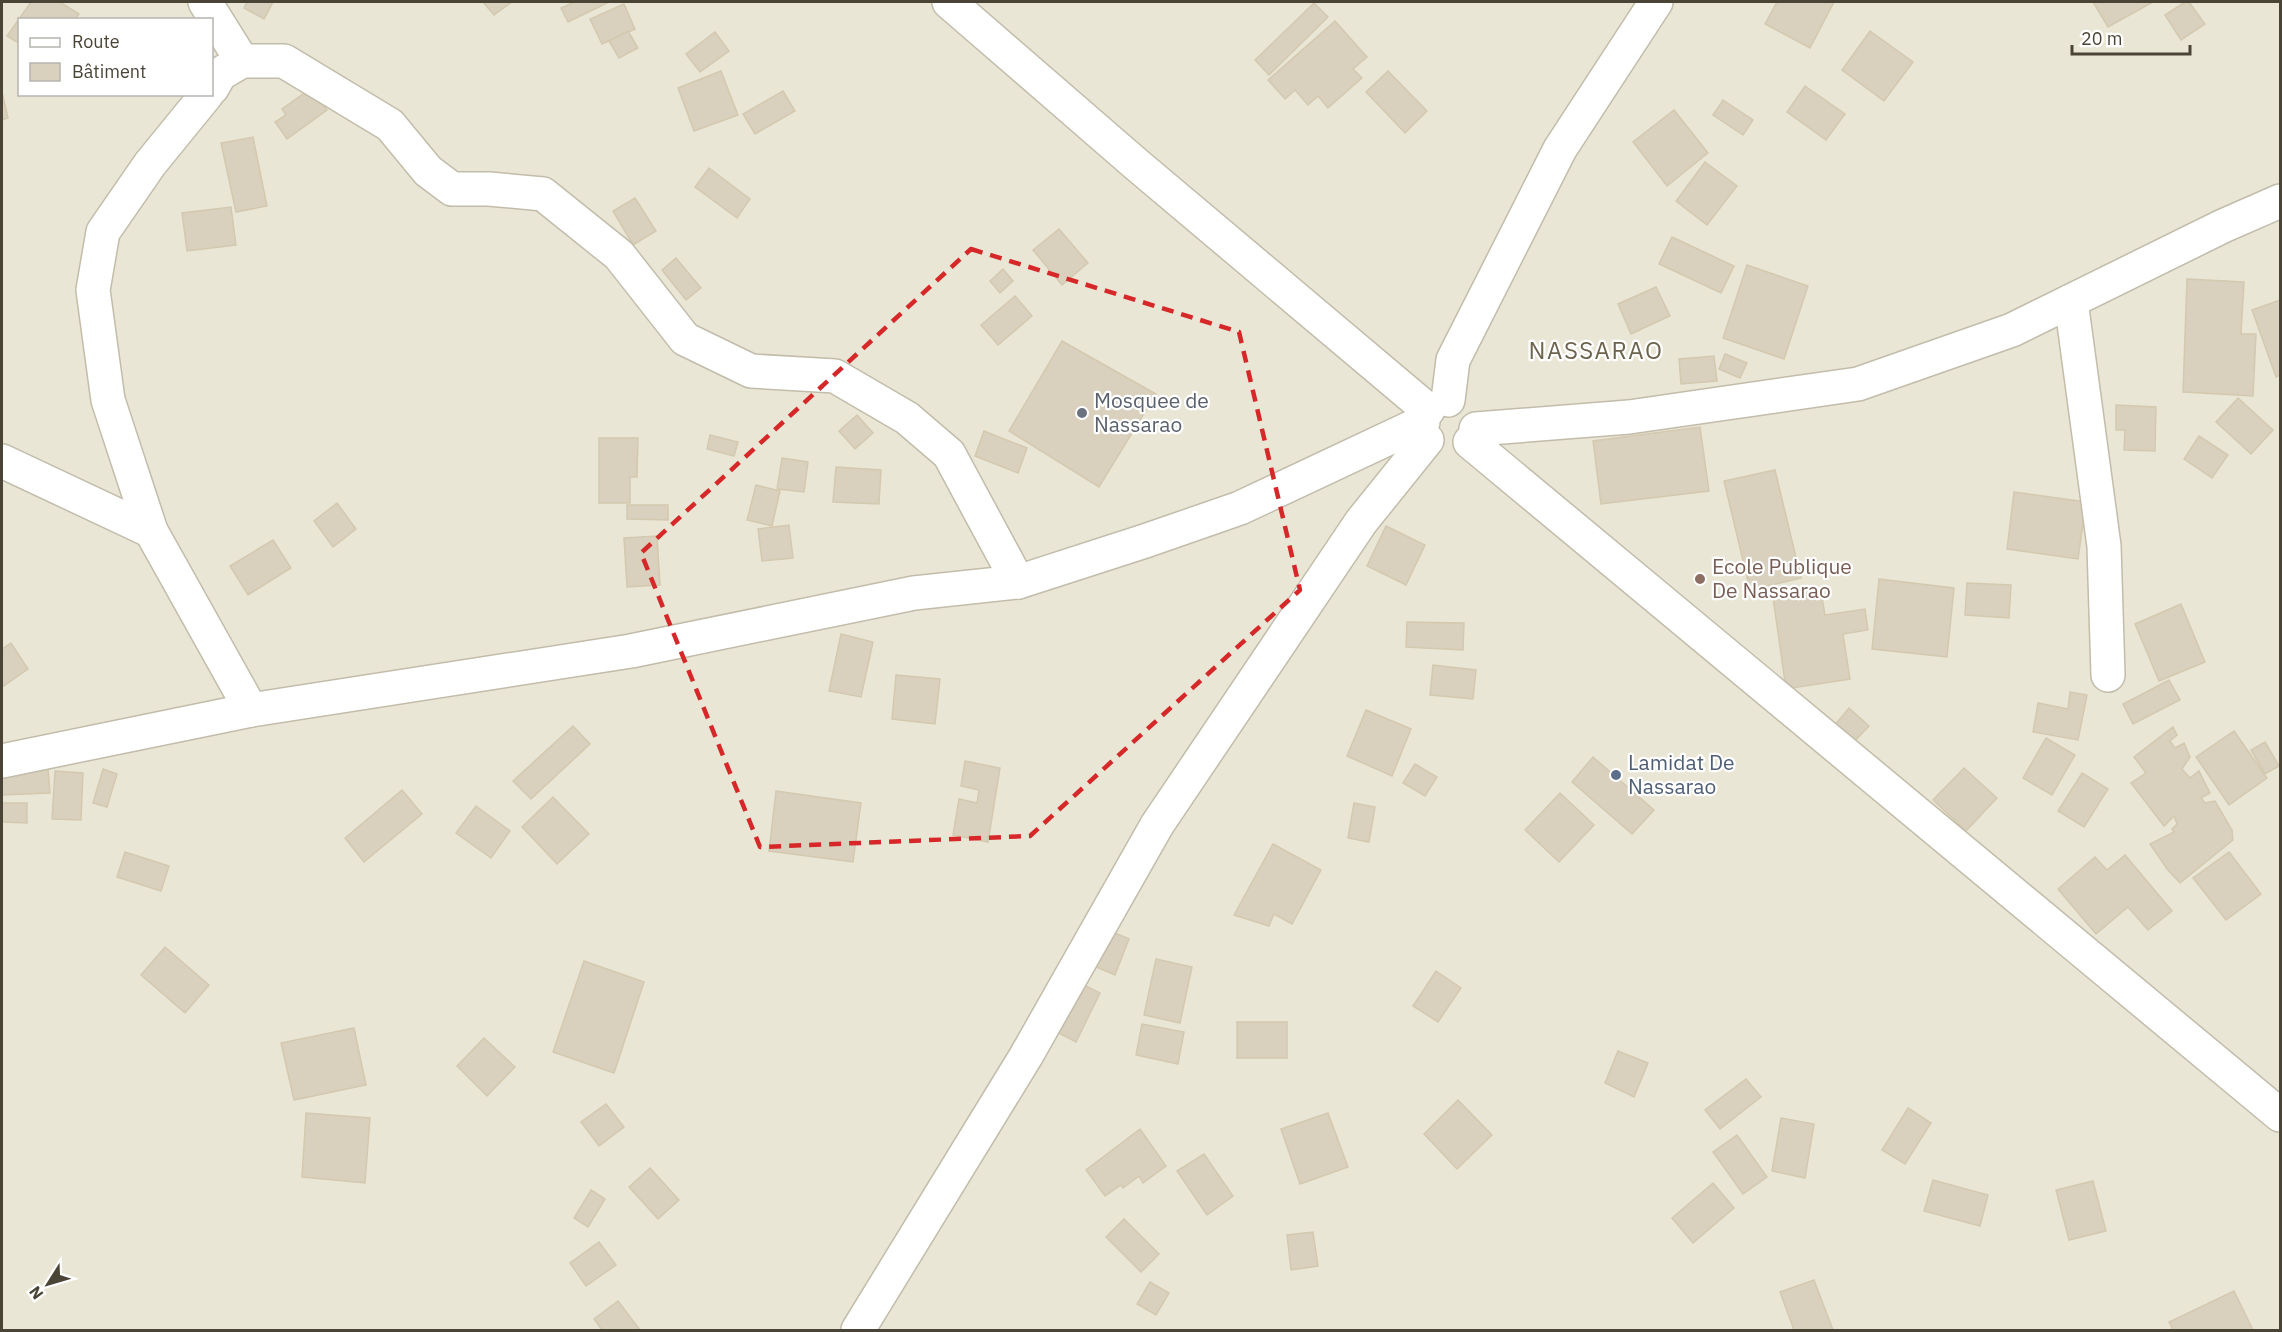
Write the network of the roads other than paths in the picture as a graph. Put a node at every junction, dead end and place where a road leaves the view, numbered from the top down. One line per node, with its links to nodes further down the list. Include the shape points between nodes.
1 (205, 2): 4 (street)
2 (949, 2): 9 (street)
3 (1656, 2): 9 (street, via 1560,148 1453,360)
4 (242, 61): 5 (street, via 220,74); 13 (street, via 284,61 320,81 390,125 428,171 452,189 543,194 619,255 685,339 750,371 835,376 907,418 949,454)
5 (213, 86)
6 (205, 96): 12 (street, via 150,164 103,232 93,290 108,400)
7 (2280, 201): 8 (street)
8 (2071, 301): 10 (street, via 2012,330 1858,384); 14 (street, via 2104,546)
9 (1431, 418): 10 (street, via 1463,404 1473,415); 10 (street, via 1436,449 1460,450); 13 (street, via 1240,508); 18 (street, via 1157,825 1026,1056)
10 (1473, 436): 17 (street)
11 (2, 461): 12 (street)
12 (151, 531): 15 (street)
13 (1018, 582): 15 (street, via 914,593 631,651)
14 (2108, 675)
15 (251, 710): 16 (street)
16 (2, 761)
17 (2280, 1115)
18 (858, 1330)

